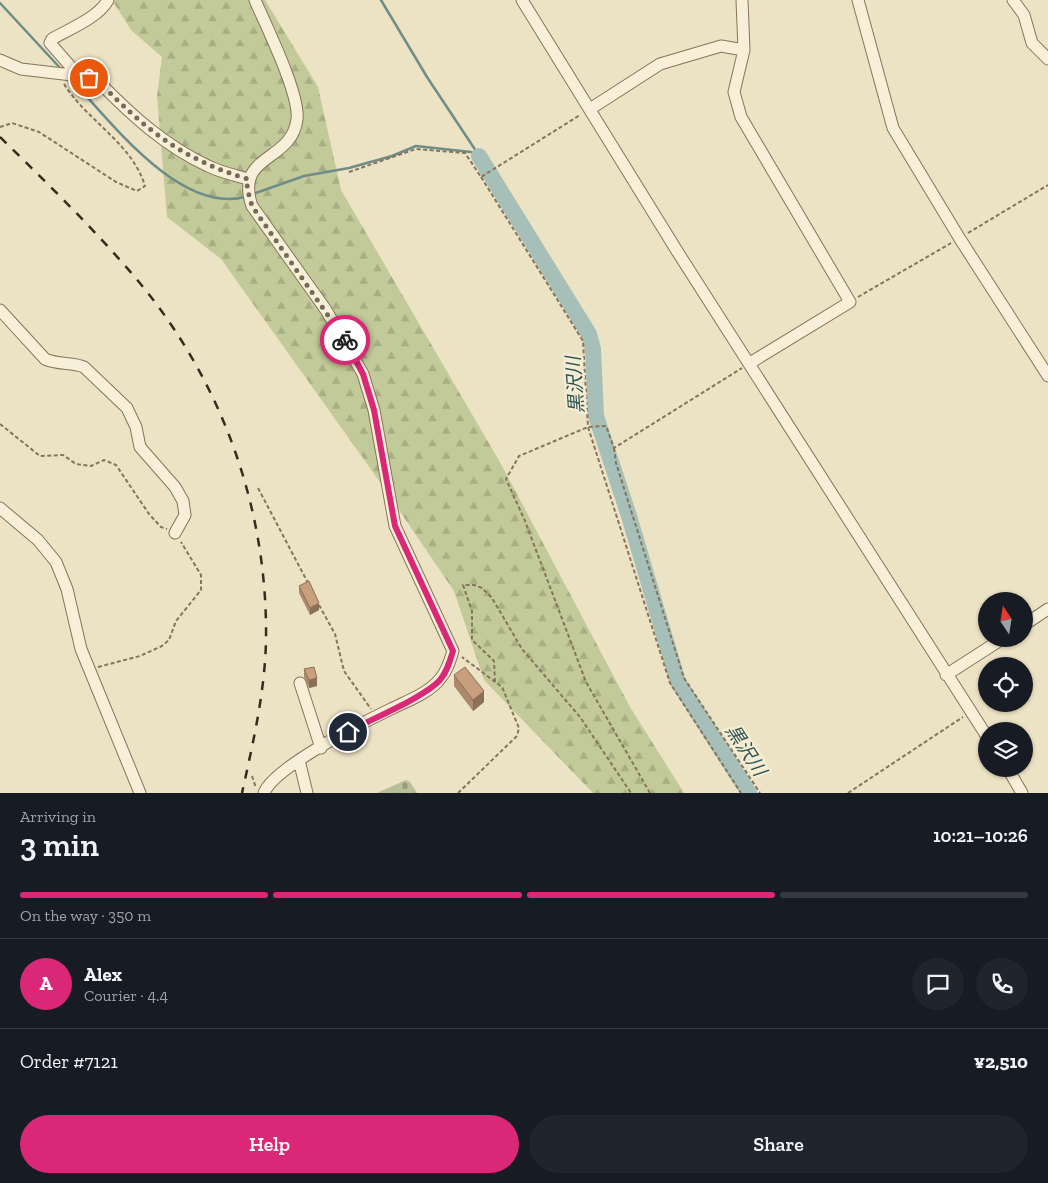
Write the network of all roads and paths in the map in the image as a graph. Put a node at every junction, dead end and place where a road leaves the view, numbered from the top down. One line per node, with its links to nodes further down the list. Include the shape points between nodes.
1 (108, 0): 11 (street, via 105,6 50,43)
2 (256, 0): 16 (street, via 288,77 297,118 292,136 253,170)
3 (522, 0): 12 (street)
4 (742, 0): 7 (street)
5 (858, 0): 18 (street, via 893,128)
6 (1013, 0): 8 (street, via 1024,15 1032,43)
7 (744, 50): 12 (street, via 721,46 660,64); 19 (street, via 734,92 741,117)
8 (1048, 59)
9 (0, 60): 10 (street, via 21,69)
10 (58, 73): 11 (street); 13 (path, via 74,100 135,162 145,186 137,191 116,182 39,132 12,123)
11 (76, 75): 16 (street, via 99,82 149,130 194,159)
12 (590, 109): 15 (path); 21 (street)
13 (0, 127)
14 (349, 172): 15 (path, via 416,149 465,153)
15 (483, 176): 24 (path, via 584,340)
16 (248, 179): 34 (street, via 252,206 326,310 363,374 374,410 395,526)
17 (1048, 185): 18 (path)
18 (960, 238): 19 (path); 22 (street)
19 (850, 302): 21 (street)
20 (0, 310): 28 (street, via 45,359 84,367 126,408 136,427 140,447 175,487 182,501 185,515)
21 (750, 363): 25 (path); 36 (street)
22 (1048, 376)
23 (0, 424): 28 (path, via 40,456 64,455 76,464 91,466 104,460 116,465 149,514 161,527)
24 (588, 427): 25 (path, via 606,426); 52 (path, via 519,456 506,479 586,682); 53 (path, via 670,683)
25 (614, 448): 54 (path, via 684,678)
26 (258, 488): 29 (path)
27 (0, 508): 35 (street, via 38,540 56,562)
28 (175, 532): 35 (path, via 201,575 201,590 176,621 162,646 140,656)
29 (308, 583)
30 (317, 600): 40 (path, via 334,634 344,671)
31 (1048, 610): 32 (street)
32 (1033, 619)
33 (988, 648): 36 (street)
34 (453, 651): 37 (path); 40 (street, via 440,680 422,693)
35 (89, 670): 46 (street)
36 (946, 675): 39 (street)
37 (495, 682): 50 (path, via 502,687 519,728 516,736); 51 (path, via 494,661 472,640 472,611 463,585 482,588 492,598 522,649 580,717)
38 (300, 683): 42 (street)
39 (971, 712): 41 (street); 55 (path)
40 (375, 716): 42 (street)
41 (978, 723)
42 (321, 748): 43 (street)
43 (299, 760): 48 (street, via 278,776); 49 (street)
44 (252, 776): 47 (path)
45 (1013, 777): 56 (street)
46 (140, 793)
47 (257, 793)
48 (264, 793)
49 (308, 793)
50 (458, 793)
51 (631, 793)
52 (650, 793)
53 (741, 793)
54 (760, 793)
55 (848, 793)
56 (1022, 793)

